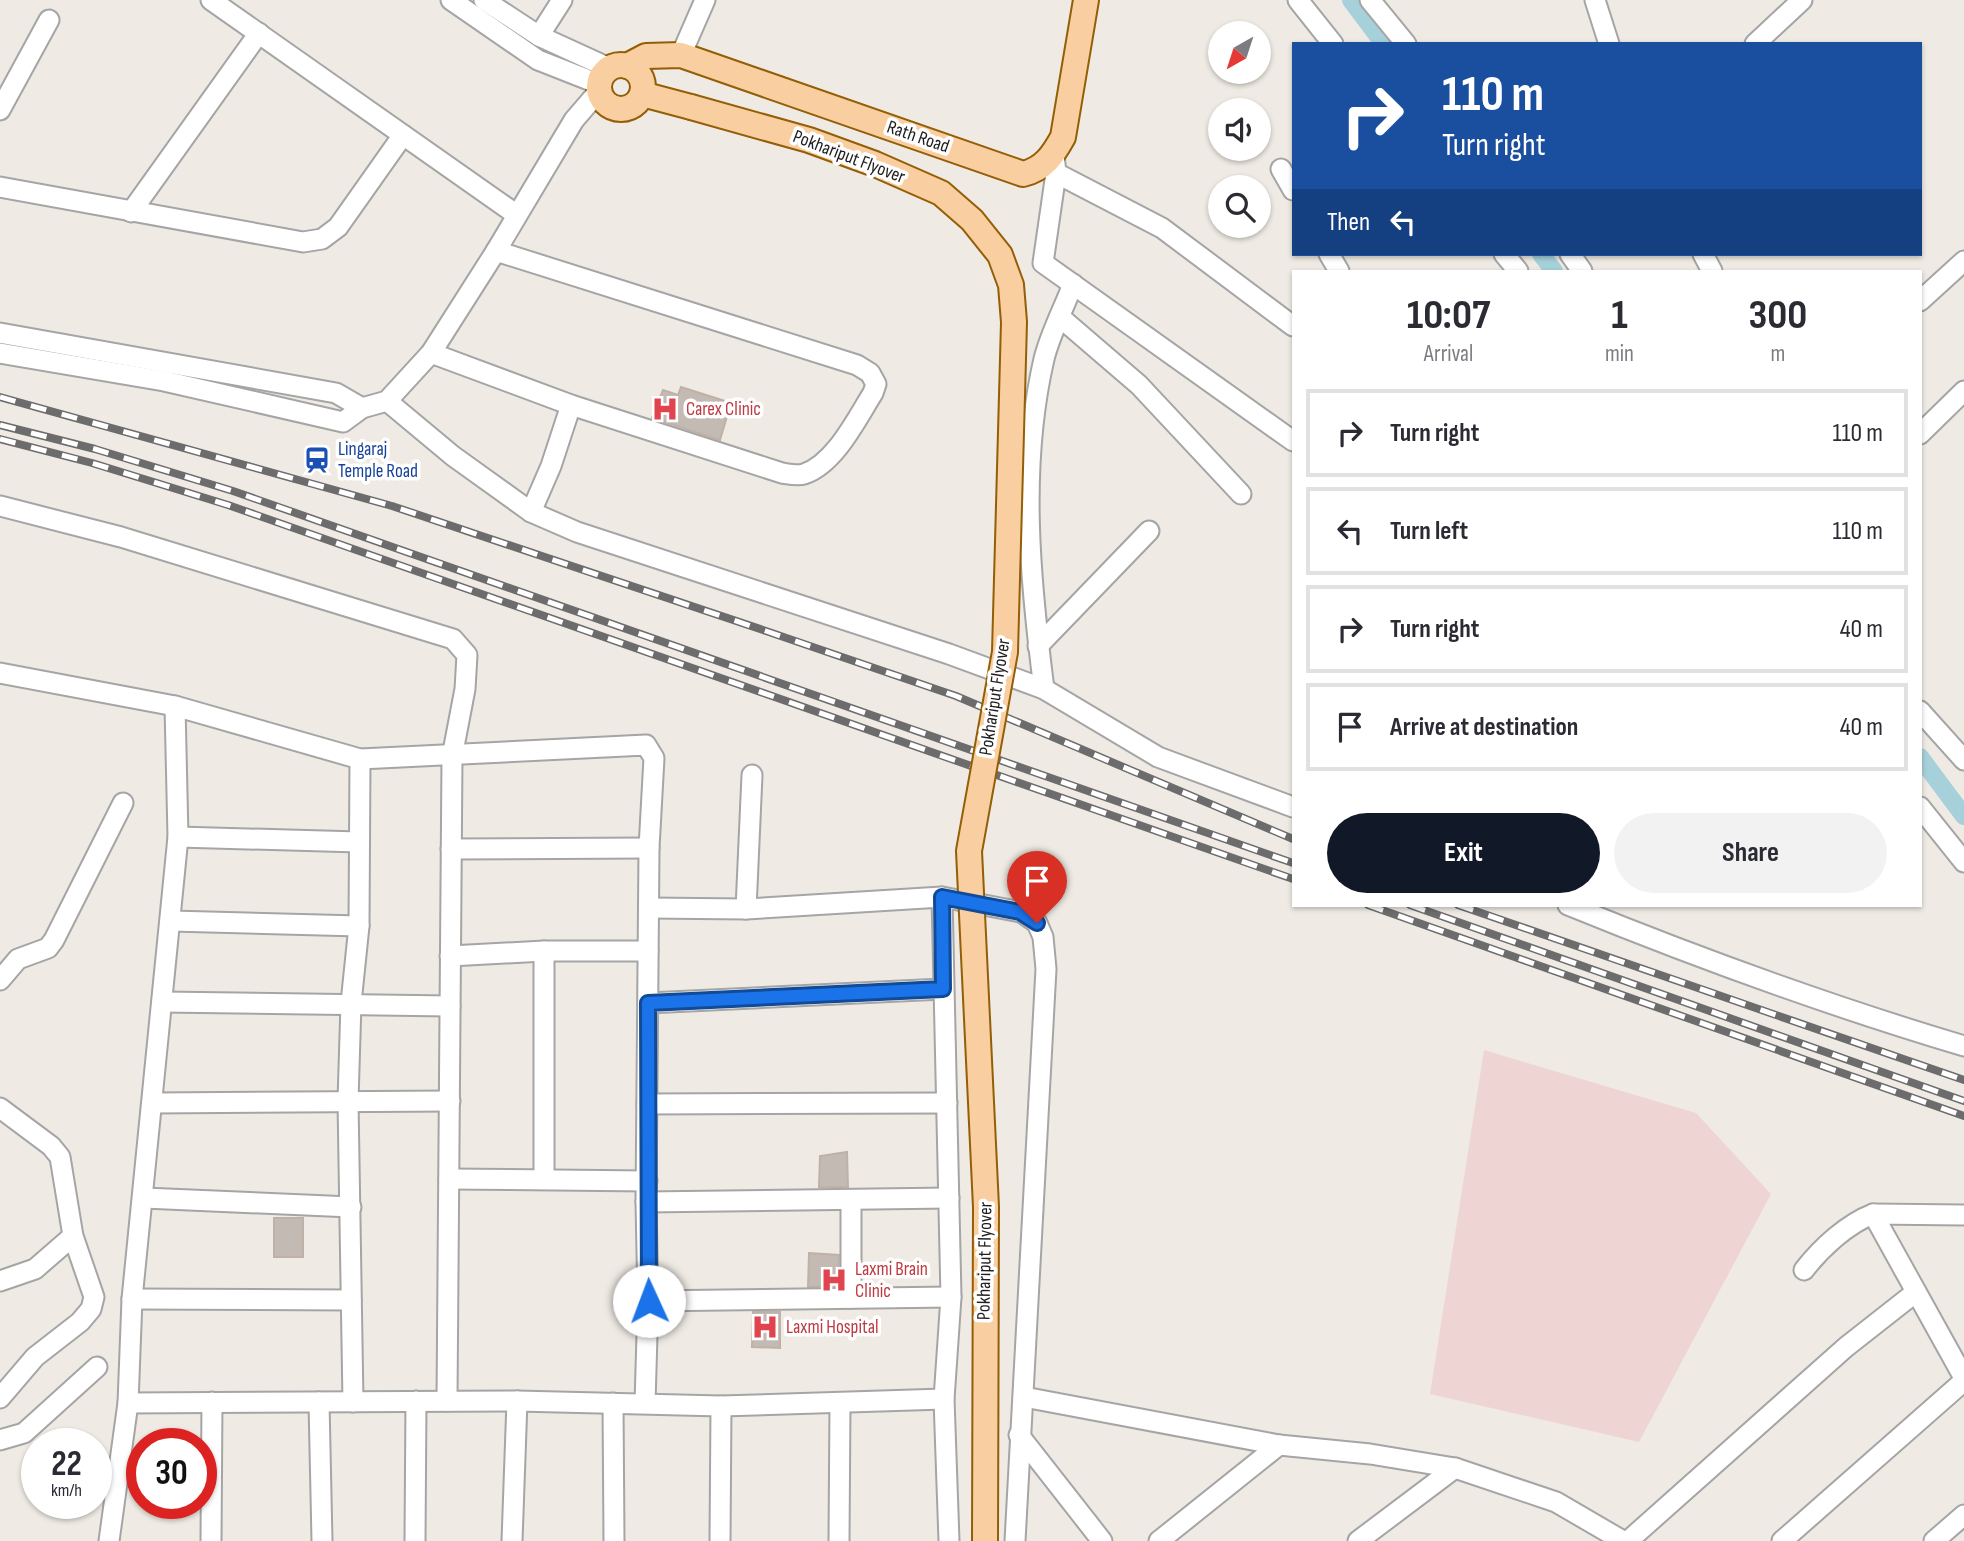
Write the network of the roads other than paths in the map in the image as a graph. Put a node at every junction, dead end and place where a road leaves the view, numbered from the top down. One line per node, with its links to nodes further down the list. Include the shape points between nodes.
1 (211, 0): 12 (street)
2 (452, 0): 19 (street, via 538,60 562,71)
3 (485, 0): 13 (street)
4 (562, 0): 13 (street)
5 (705, 0): 18 (street)
6 (1086, 0): 23 (main road)
7 (1298, 0): 14 (street)
8 (1370, 0): 15 (street)
9 (1595, 0): 16 (street)
10 (1802, 0): 17 (street)
11 (50, 20): 21 (street)
12 (259, 33): 22 (street); 27 (street)
13 (539, 37): 19 (street)
14 (1331, 42)
15 (1404, 42)
16 (1608, 42)
17 (1757, 42)
18 (681, 55): 19 (main road, Rath Road, via 646,56); 23 (main road, Rath Road, via 1023,174)
19 (609, 77): 20 (main road, via 639,74); 20 (main road, via 607,104 621,109 634,105); 28 (street, via 574,120)
20 (642, 94): 136 (main road, Pokhariput Flyover, bridge, via 809,139 941,193 972,220 1000,255 1012,285 1005,652 969,851 986,1207)
21 (0, 110)
22 (403, 135): 27 (street, via 338,227 322,239 303,242); 28 (street)
23 (1055, 164): 31 (street, via 1044,263); 34 (street, via 1162,228)
24 (1281, 169): 26 (street)
25 (0, 187): 27 (street)
26 (1292, 188)
27 (131, 212)
28 (517, 215): 29 (street)
29 (496, 251): 37 (street); 40 (street, via 857,365 870,373 876,384 834,450 803,475 782,473)
30 (1964, 261): 32 (street)
31 (1073, 284): 33 (street); 43 (street)
32 (1922, 299)
33 (1061, 318): 44 (street, via 1139,385); 48 (street, via 1045,355 1037,392 1028,509)
34 (1292, 325)
35 (0, 333): 41 (street, via 336,393)
36 (0, 353): 41 (street, via 164,381 343,422)
37 (430, 353): 39 (street); 40 (street)
38 (1964, 391): 42 (street)
39 (387, 401): 41 (street); 46 (street)
40 (571, 405): 46 (street)
41 (362, 408)
42 (1922, 432)
43 (1292, 440)
44 (1241, 494)
45 (0, 506): 53 (street, via 121,537 453,639 467,655 468,665)
46 (531, 512): 50 (street, via 577,532)
47 (1149, 531): 48 (street)
48 (1038, 646): 50 (street)
49 (0, 673): 51 (street)
50 (1044, 689): 58 (street, via 1158,757)
51 (175, 706): 54 (street); 60 (street)
52 (1922, 713): 55 (street)
53 (452, 757): 54 (street); 62 (street, via 646,745 654,758); 63 (street)
54 (360, 759): 61 (street)
55 (1964, 760)
56 (751, 775): 68 (street)
57 (123, 803): 74 (street, via 54,940 48,948 18,959)
58 (1292, 807)
59 (1922, 810): 64 (street)
60 (178, 837): 61 (street); 69 (street)
61 (359, 842): 70 (street)
62 (649, 848): 63 (street); 67 (street)
63 (451, 849): 73 (street)
64 (1964, 862)
65 (942, 897): 68 (street); 75 (street); 108 (street, via 1020,912 1037,923 1043,937 1046,969)
66 (1573, 907): 80 (street, via 1673,948)
67 (649, 908): 68 (street); 72 (street)
68 (746, 909)
69 (171, 921): 70 (street); 76 (street)
70 (359, 926): 77 (street)
71 (544, 951): 72 (street); 73 (street); 88 (street)
72 (648, 951): 78 (street)
73 (450, 956): 79 (street)
74 (0, 980)
75 (943, 989): 78 (street); 84 (street)
76 (162, 1002): 77 (street); 83 (street)
77 (351, 1003): 79 (street); 81 (street)
78 (648, 1003): 85 (street)
79 (450, 1006): 82 (street)
80 (1964, 1046)
81 (348, 1101): 82 (street); 83 (street); 94 (street)
82 (450, 1101): 87 (street)
83 (153, 1103): 90 (street)
84 (947, 1103): 85 (street); 91 (street)
85 (647, 1104): 89 (street)
86 (0, 1108): 97 (street, via 60,1157)
87 (449, 1179): 88 (street); 112 (street)
88 (544, 1179): 89 (street)
89 (646, 1181): 93 (street)
90 (144, 1198): 94 (street); 103 (street)
91 (949, 1198): 92 (street); 101 (street)
92 (851, 1200): 93 (street); 102 (street)
93 (646, 1202): 105 (street)
94 (351, 1207): 104 (street)
95 (1873, 1214): 96 (street); 98 (street, via 1815,1256); 100 (street)
96 (1964, 1215)
97 (73, 1236): 99 (street, via 35,1269); 109 (street, via 92,1283 91,1309 35,1357)
98 (1804, 1270)
99 (0, 1282)
100 (1916, 1292): 107 (street); 142 (street, via 1846,1347)
101 (951, 1297): 102 (street); 110 (street)
102 (851, 1298): 105 (street)
103 (132, 1299): 104 (street); 117 (street)
104 (351, 1300): 116 (street)
105 (649, 1301): 118 (street)
106 (97, 1367): 123 (street, via 23,1433)
107 (1964, 1380): 143 (street)
108 (1024, 1396): 122 (street); 124 (street)
109 (0, 1398)
110 (944, 1399): 120 (street); 135 (street)
111 (416, 1401): 112 (street); 116 (street); 130 (street)
112 (447, 1401): 113 (street)
113 (517, 1401): 119 (street); 131 (street)
114 (212, 1402): 115 (street); 117 (street); 128 (street)
115 (319, 1402): 116 (street); 129 (street)
116 (353, 1402)
117 (128, 1403): 127 (street)
118 (645, 1403): 119 (street); 121 (street)
119 (613, 1404): 132 (street)
120 (840, 1404): 121 (street); 134 (street)
121 (721, 1406): 133 (street)
122 (1019, 1435): 137 (street); 138 (street)
123 (0, 1440)
124 (1279, 1445): 125 (street); 139 (street)
125 (1455, 1468): 140 (street); 141 (street, via 1556,1502)
126 (1964, 1515): 144 (street)
127 (109, 1541)
128 (211, 1541)
129 (322, 1541)
130 (415, 1541)
131 (512, 1541)
132 (614, 1541)
133 (720, 1541)
134 (839, 1541)
135 (949, 1541)
136 (985, 1541)
137 (1016, 1541)
138 (1102, 1541)
139 (1159, 1541)
140 (1358, 1541)
141 (1623, 1541)
142 (1628, 1541)
143 (1782, 1541)
144 (1934, 1541)

